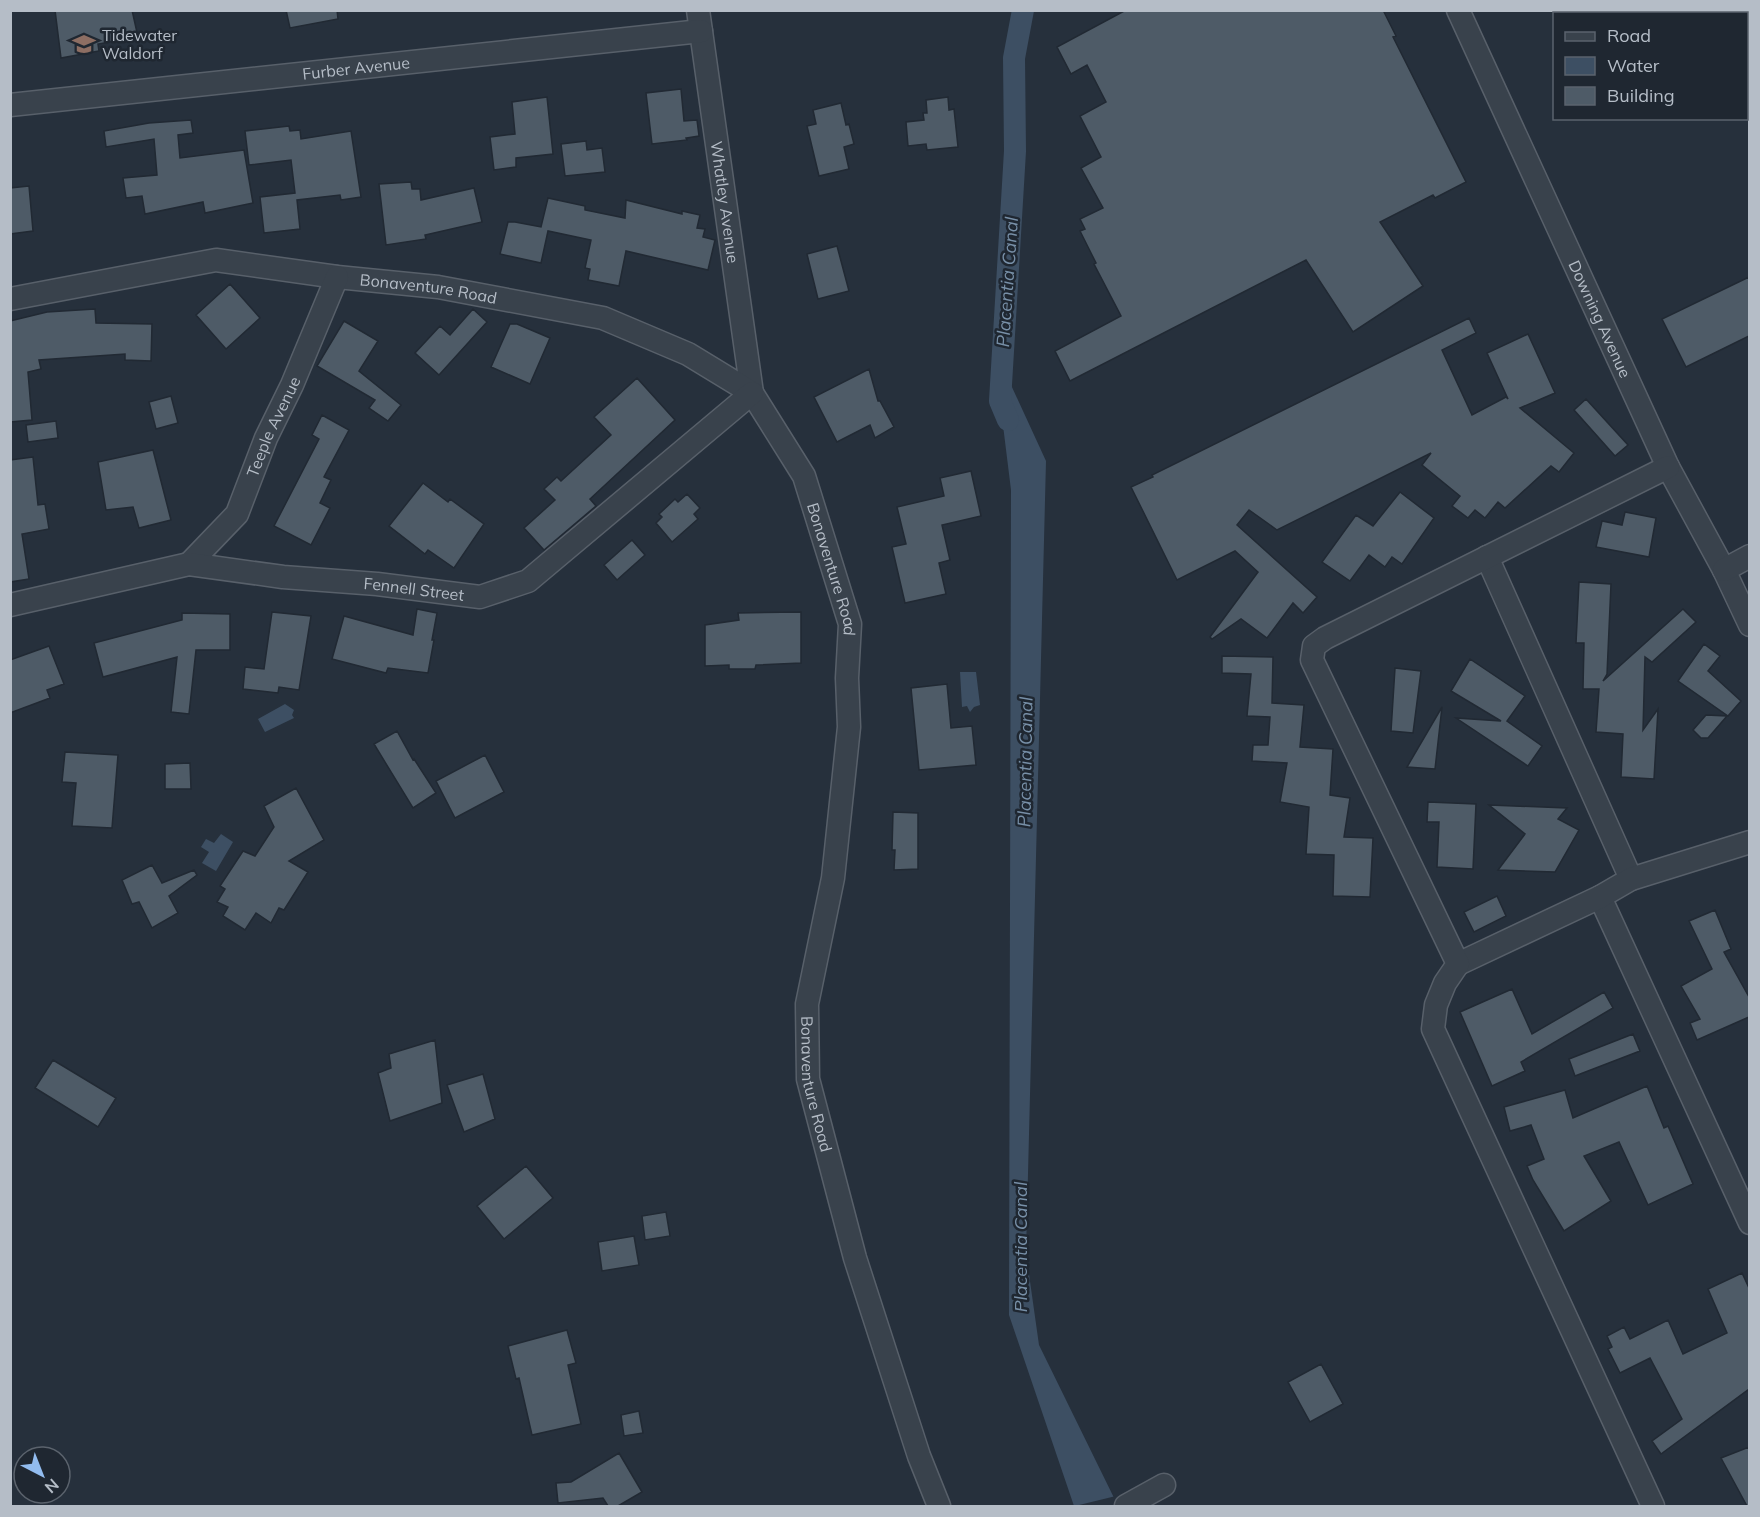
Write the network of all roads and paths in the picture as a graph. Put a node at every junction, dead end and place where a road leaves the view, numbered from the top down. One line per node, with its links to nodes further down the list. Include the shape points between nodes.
1 (1458, 10): 7 (street, Downing Avenue)
2 (699, 21): 3 (street, Furber Avenue); 6 (street, Whatley Avenue)
3 (10, 105)
4 (337, 277): 5 (street, Bonaventure Road, via 216,260); 6 (street, Bonaventure Road, via 438,287 603,318 688,354); 10 (street, Teeple Avenue, via 237,514)
5 (10, 299)
6 (752, 393): 10 (street, Fennell Street, via 528,581 480,597); 20 (street, Bonaventure Road, via 804,476 850,624 849,727 833,878 807,1004 808,1079 855,1258)
7 (1668, 466): 9 (street); 11 (street, Downing Avenue)
8 (1749, 556): 11 (street)
9 (1487, 557): 15 (street); 17 (street, via 1325,638 1314,646 1312,660)
10 (189, 564): 12 (street, Fennell Street)
11 (1724, 570): 13 (street, Downing Avenue)
12 (10, 605)
13 (1749, 625)
14 (1749, 842): 15 (street)
15 (1631, 879): 16 (street)
16 (1600, 897): 17 (street); 18 (street)
17 (1458, 964): 22 (street, via 1436,1005 1433,1029)
18 (1749, 1224)
19 (1164, 1485): 21 (street)
20 (939, 1506)
21 (1127, 1506)
22 (1653, 1506)

